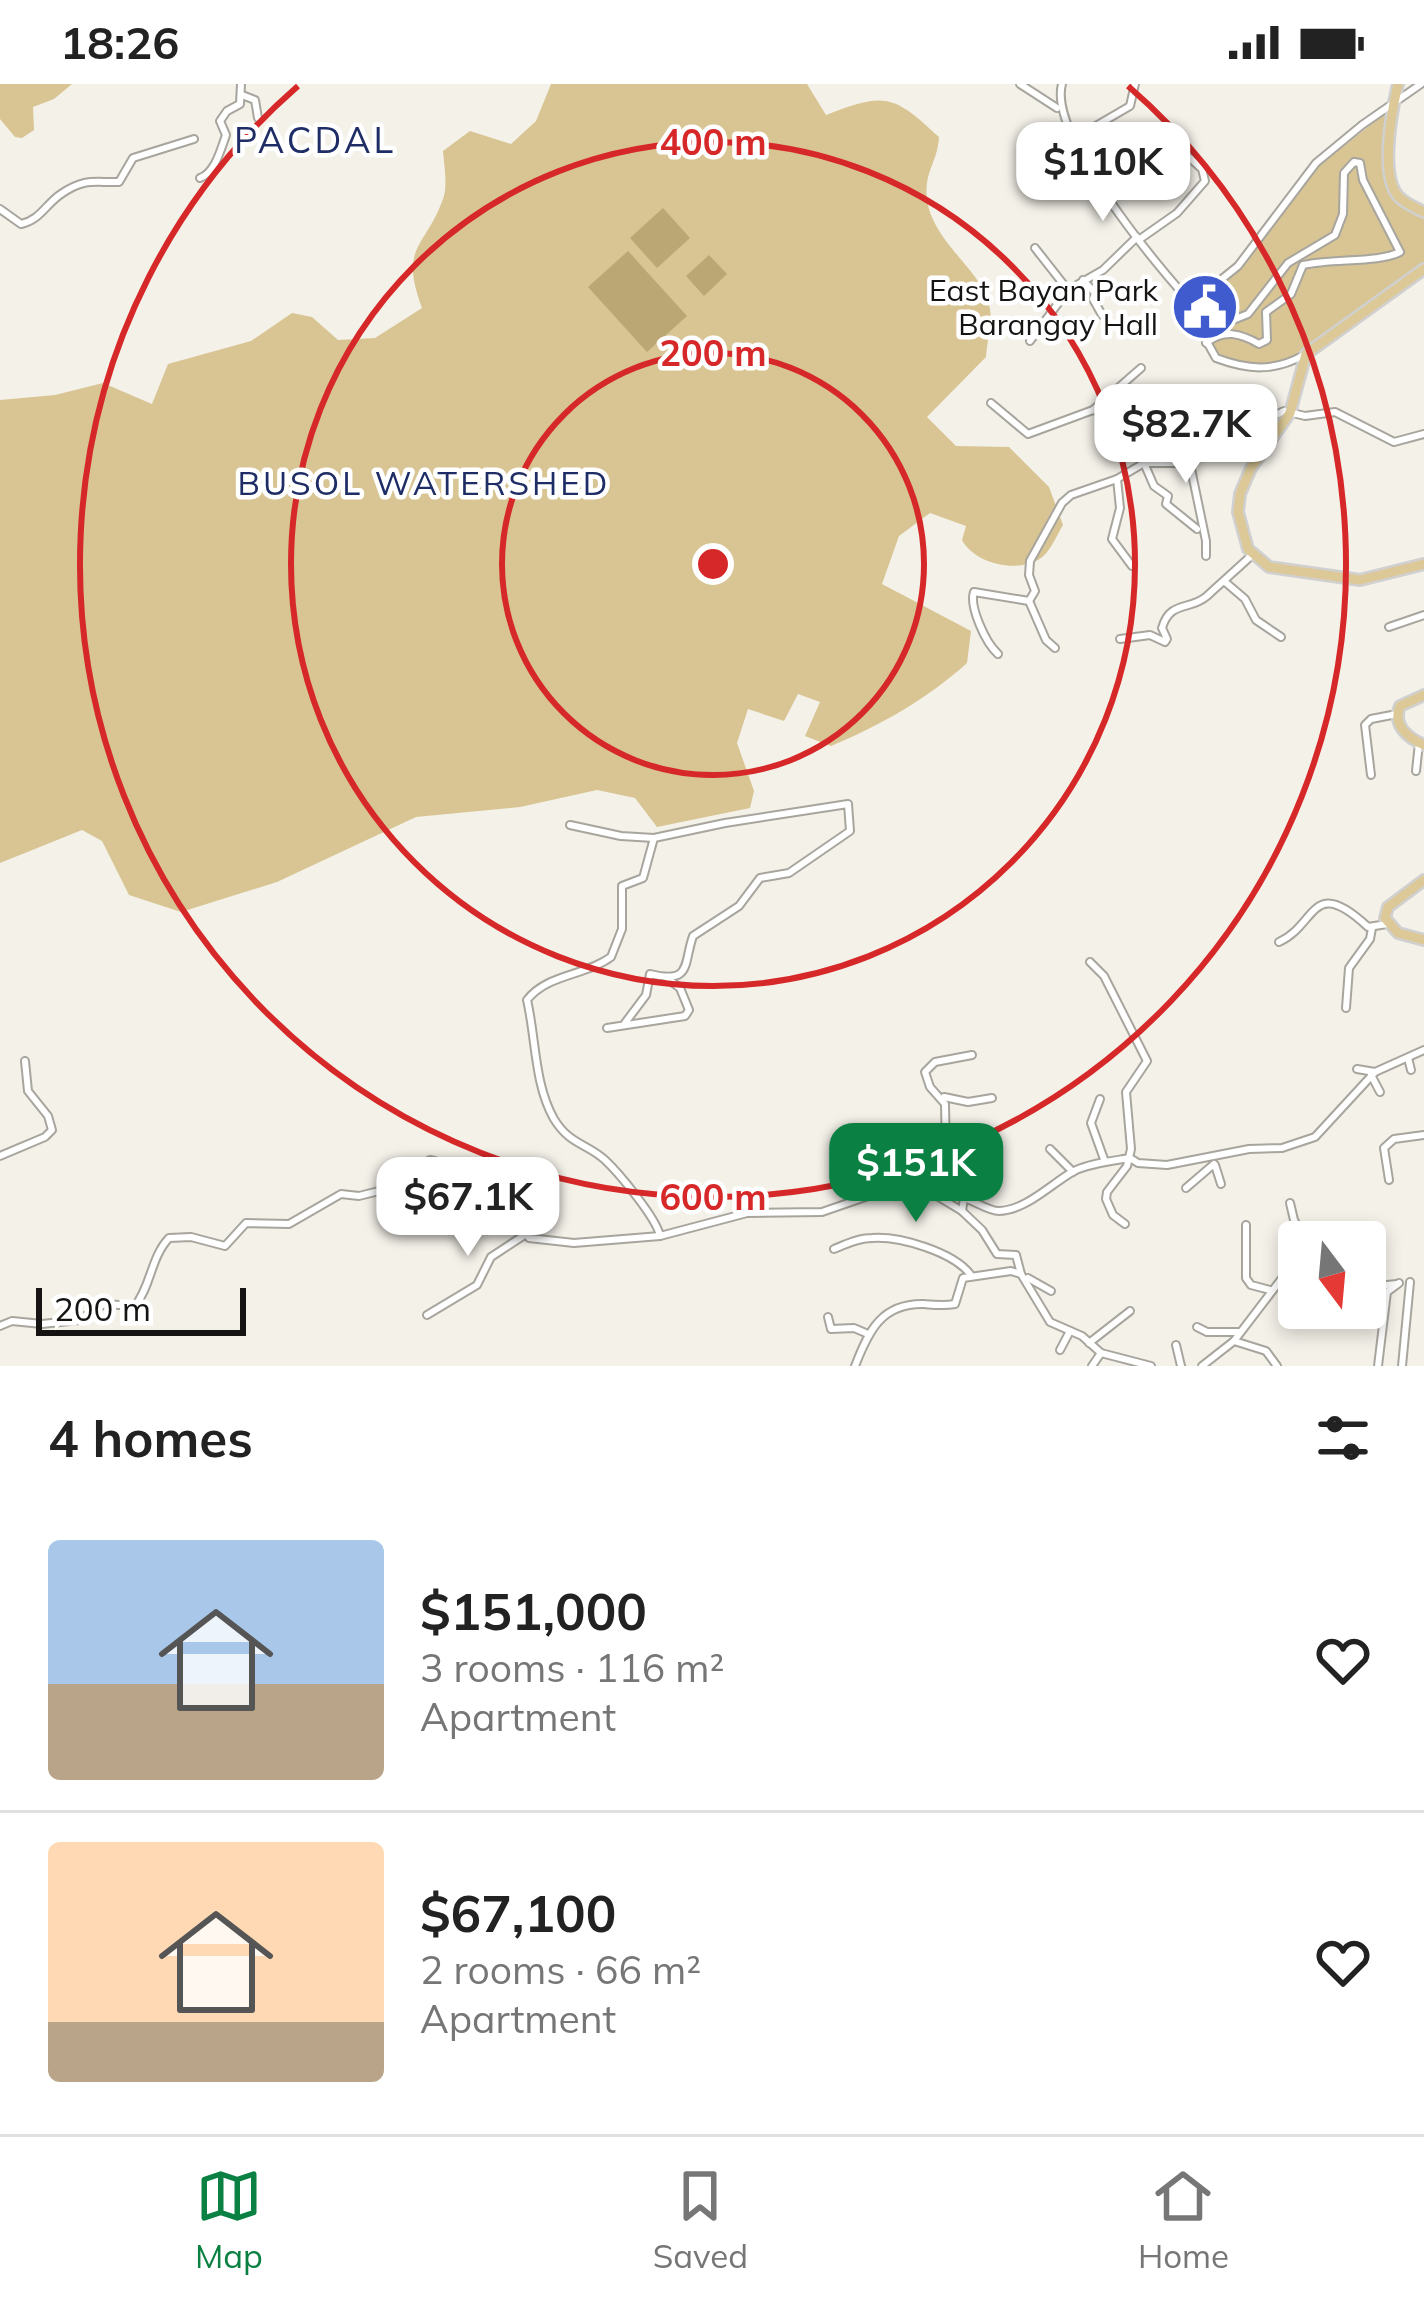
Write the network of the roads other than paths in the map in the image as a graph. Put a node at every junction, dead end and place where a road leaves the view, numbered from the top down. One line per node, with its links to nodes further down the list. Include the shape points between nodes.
1 (241, 84): 7 (street)
2 (1020, 84): 9 (street)
3 (1062, 84): 9 (street)
4 (1135, 84): 13 (street, via 1130,106 1082,134)
5 (1398, 84): 8 (main road)
6 (1421, 84): 8 (street)
7 (242, 95): 10 (street, via 255,100); 14 (street, via 220,121 222,147)
8 (1394, 102): 16 (main road, via 1390,180 1397,195); 22 (street, via 1316,163 1238,266)
9 (1059, 110): 13 (street)
10 (258, 118)
11 (194, 139): 15 (street, via 133,158 119,182 94,180 62,193 30,223)
12 (1190, 158): 17 (street, via 1205,181 1177,213)
13 (1089, 167): 17 (street)
14 (200, 178)
15 (0, 208)
16 (1424, 212)
17 (1139, 237): 20 (street); 23 (street)
18 (1035, 248): 21 (street)
19 (1424, 269): 27 (main road)
20 (1083, 280): 21 (street); 24 (street)
21 (1068, 290): 25 (street)
22 (1205, 291): 23 (street); 26 (street, via 1221,314 1248,314 1288,263 1335,235 1344,173 1360,163 1400,252 1303,265 1291,294 1266,312 1267,340 1231,333)
23 (1195, 307): 26 (street)
24 (1102, 315)
25 (1030, 341)
26 (1206, 343): 27 (street, via 1216,358 1254,369)
27 (1306, 354): 31 (main road)
28 (1142, 368): 30 (street)
29 (991, 403): 30 (street, via 1028,434)
30 (1093, 410): 33 (street, via 1172,432)
31 (1289, 413): 32 (street, via 1335,412 1394,442); 33 (street); 40 (main road, via 1240,494 1239,524)
32 (1424, 434)
33 (1199, 451): 35 (street)
34 (1144, 463): 35 (street); 36 (street); 38 (street)
35 (1190, 464): 41 (street)
36 (1117, 479): 43 (street, via 1112,539); 45 (street, via 1062,503 1030,561 1035,591)
37 (1195, 508): 38 (street)
38 (1170, 511): 39 (street)
39 (1197, 529)
40 (1252, 555): 42 (main road, via 1279,570 1360,580); 44 (street)
41 (1206, 556)
42 (1424, 564)
43 (1132, 566)
44 (1224, 581): 48 (street); 49 (street, via 1166,615 1164,643 1150,635)
45 (1028, 601): 50 (street); 51 (street, via 971,595)
46 (1424, 616): 47 (street)
47 (1389, 627)
48 (1281, 637)
49 (1120, 639)
50 (1055, 648)
51 (998, 654)
52 (1424, 694): 53 (main road)
53 (1397, 714): 54 (main road); 56 (street, via 1365,725)
54 (1414, 739): 55 (street)
55 (1416, 771)
56 (1371, 775)
57 (570, 825): 58 (street)
58 (655, 838): 65 (street, via 843,804 852,823 788,873 760,878 739,906 693,936 688,965); 97 (street, via 643,878 622,886 622,928 611,957 536,987 527,1002 552,1115 568,1138 608,1163)
59 (1424, 880): 60 (main road, via 1388,908)
60 (1387, 924): 61 (street); 62 (main road)
61 (1372, 928): 63 (street, via 1321,905); 66 (street, via 1349,968)
62 (1424, 940)
63 (1279, 942)
64 (1090, 962): 83 (street, via 1147,1061 1126,1092)
65 (668, 979): 67 (street, via 650,974); 67 (street, via 686,998 688,1014)
66 (1346, 1008)
67 (625, 1023): 68 (street)
68 (607, 1028)
69 (1424, 1050): 71 (street)
70 (972, 1055): 77 (street, via 926,1066)
71 (1408, 1058): 74 (street); 75 (street)
72 (25, 1060): 82 (street, via 28,1091 52,1130)
73 (1357, 1069): 75 (street)
74 (1411, 1070)
75 (1373, 1074): 76 (street); 84 (street, via 1316,1138)
76 (1380, 1092)
77 (941, 1096): 78 (street); 90 (street, via 946,1153 965,1172)
78 (992, 1098)
79 (1100, 1099): 85 (street, via 1091,1123)
80 (1424, 1135): 87 (street, via 1384,1148)
81 (1050, 1149): 86 (street)
82 (0, 1156)
83 (1130, 1158): 84 (street, via 1167,1166); 85 (street); 94 (street, via 1106,1199)
84 (1213, 1160): 88 (street); 89 (street)
85 (1105, 1162): 86 (street)
86 (1073, 1172): 90 (street, via 1001,1211)
87 (1389, 1180)
88 (1221, 1184)
89 (1186, 1188)
90 (964, 1198): 92 (street)
91 (1291, 1203): 93 (street)
92 (962, 1211): 97 (street, via 903,1184 822,1213 747,1213); 100 (street, via 998,1254 1020,1258)
93 (1295, 1221)
94 (1125, 1224)
95 (1246, 1225): 106 (street, via 1246,1278)
96 (526, 1234): 97 (street, via 563,1243); 109 (street, via 491,1257 477,1285); 111 (street, via 430,1160 379,1191 341,1194 289,1224 246,1222 225,1246 169,1238 135,1306 104,1304 79,1320)
97 (660, 1235)
98 (834, 1249): 99 (street, via 881,1238 945,1255)
99 (970, 1274): 100 (street); 115 (street, via 955,1304 889,1310)
100 (1023, 1276): 107 (street); 113 (street, via 1045,1316)
101 (1278, 1281): 106 (street)
102 (1422, 1281): 103 (street)
103 (1409, 1282): 104 (street); 128 (street)
104 (1399, 1283): 105 (street); 127 (street, via 1387,1292)
105 (1386, 1285)
106 (1270, 1290): 114 (street)
107 (1051, 1291)
108 (1130, 1311): 117 (street)
109 (427, 1315)
110 (828, 1317): 115 (street, via 831,1329)
111 (0, 1326)
112 (1197, 1327): 114 (street)
113 (1070, 1331): 117 (street); 119 (street)
114 (1240, 1332): 116 (street)
115 (868, 1334): 121 (street)
116 (1234, 1341): 125 (street); 126 (street, via 1266,1352)
117 (1089, 1343): 120 (street)
118 (1176, 1345): 124 (street)
119 (1060, 1350)
120 (1101, 1353): 122 (street); 123 (street)
121 (857, 1365)
122 (1092, 1366)
123 (1151, 1366)
124 (1181, 1366)
125 (1202, 1366)
126 (1277, 1366)
127 (1378, 1366)
128 (1402, 1366)

